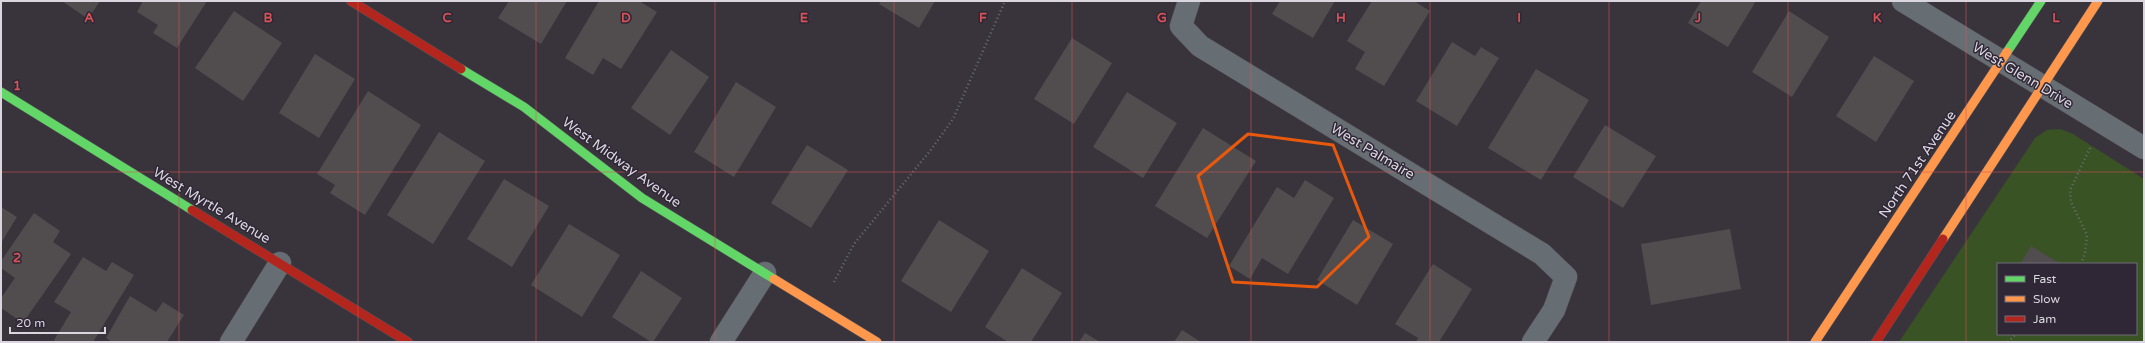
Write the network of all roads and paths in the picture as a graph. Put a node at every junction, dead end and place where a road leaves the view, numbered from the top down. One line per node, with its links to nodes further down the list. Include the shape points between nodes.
1 (351, 1): 14 (street, West Midway Avenue, via 524,107 642,198)
2 (1005, 1): 15 (path, via 952,119 930,151 858,238 836,279)
3 (1189, 1): 20 (street, West Palmaire, via 1180,26 1200,46 1542,254 1566,277 1554,310)
4 (1903, 1): 7 (street, West Glenn Drive)
5 (2042, 1): 7 (street, North 71st Avenue)
6 (2098, 1): 8 (street)
7 (2001, 62): 8 (street, West Glenn Drive); 21 (street, North 71st Avenue)
8 (2042, 87): 10 (street, West Glenn Drive); 22 (street)
9 (1, 92): 12 (street, West Myrtle Avenue)
10 (2106, 125): 11 (street, West Glenn Drive); 13 (path, via 2091,147 2070,190 2071,202 2087,235)
11 (2144, 148)
12 (280, 263): 16 (street); 17 (street, West Myrtle Avenue)
13 (2081, 263)
14 (765, 273): 15 (street, West Midway Avenue); 18 (street)
15 (816, 304): 19 (street, West Midway Avenue)
16 (231, 342)
17 (408, 342)
18 (721, 342)
19 (877, 342)
20 (1533, 342)
21 (1815, 342)
22 (1876, 342)

